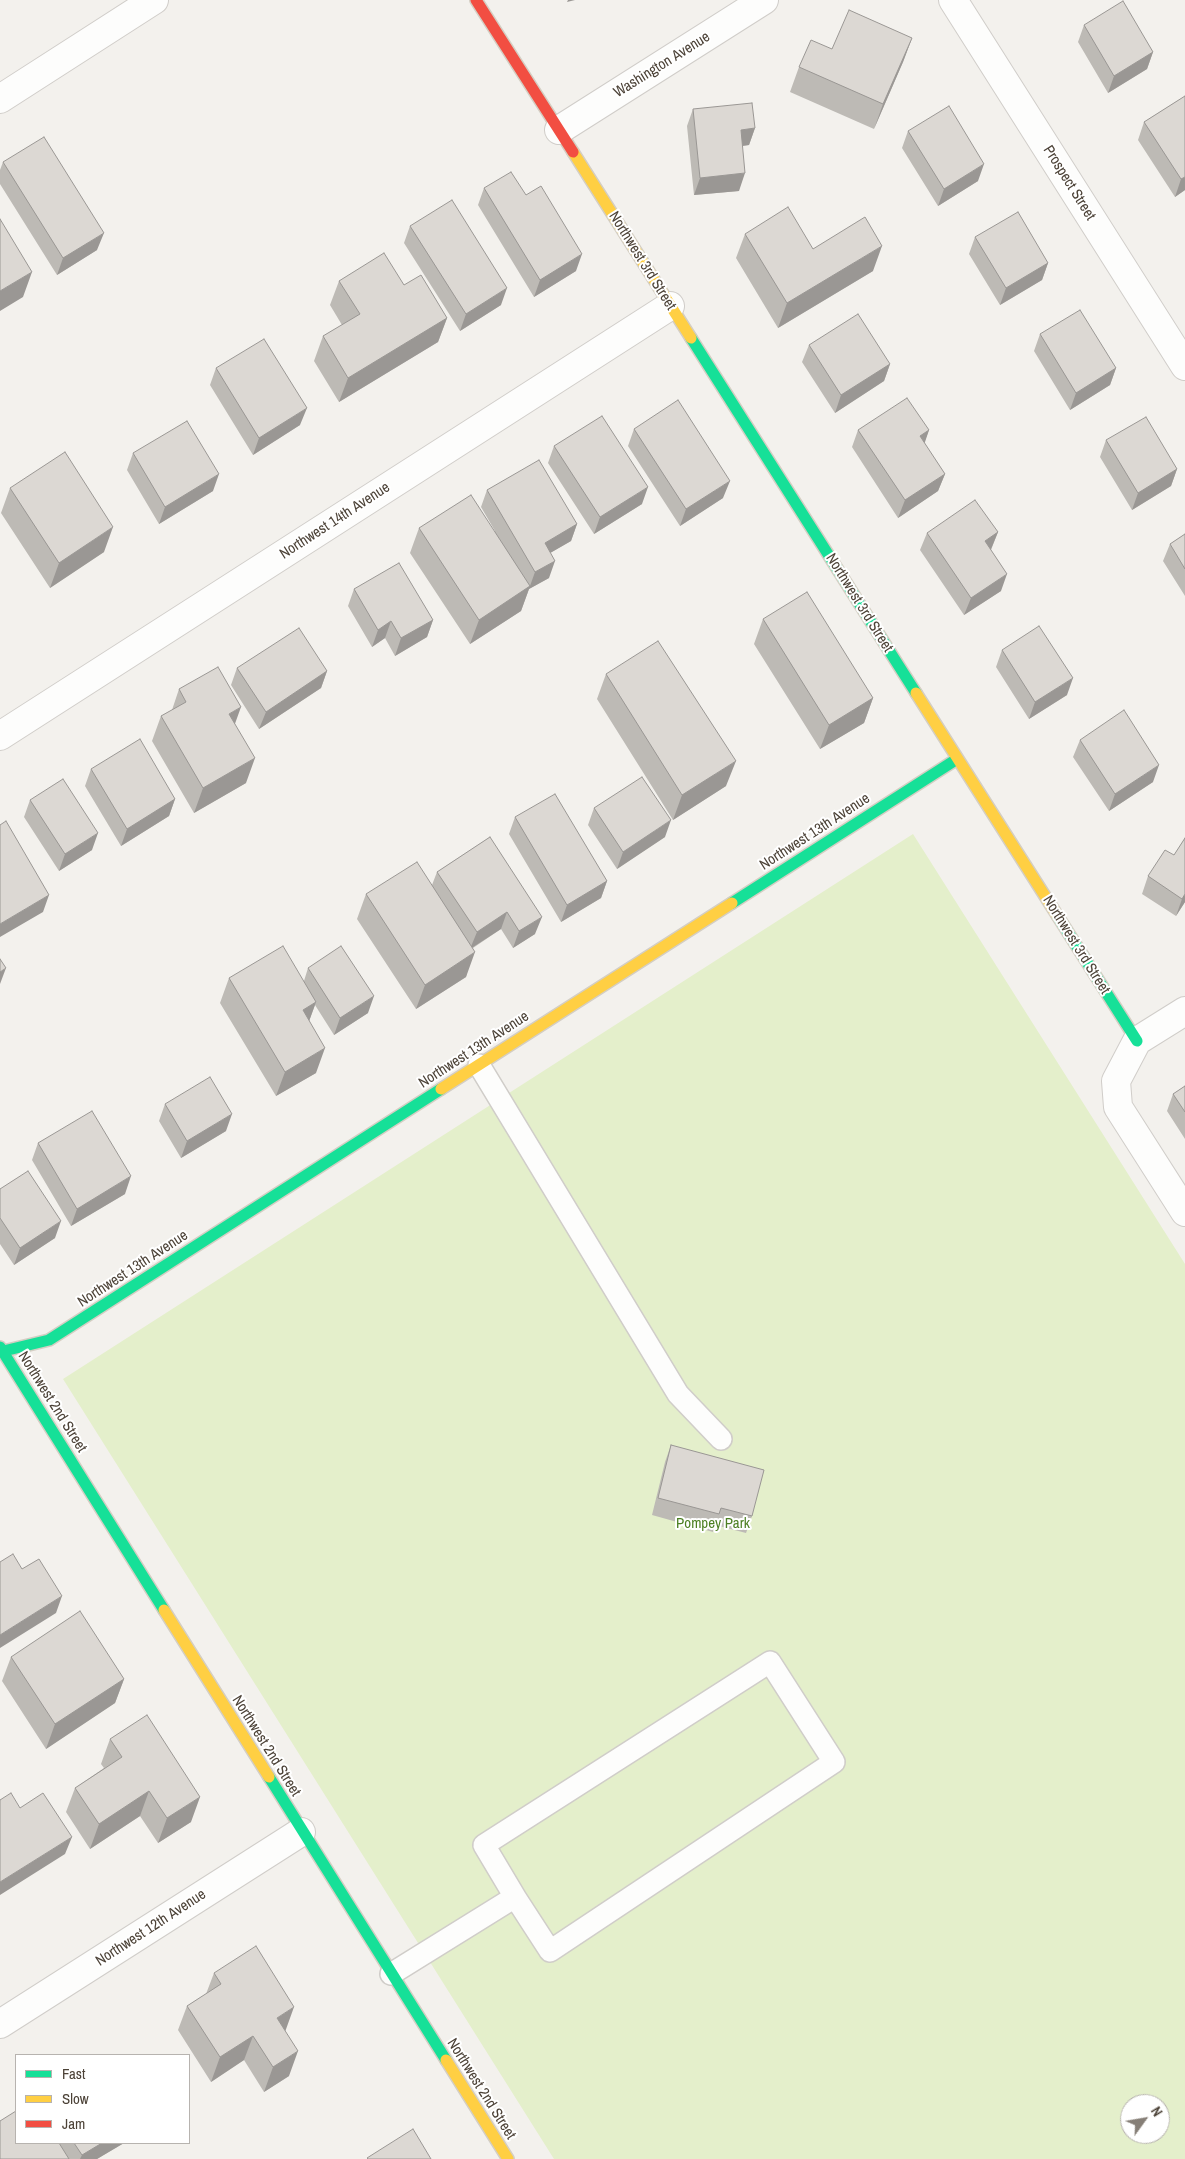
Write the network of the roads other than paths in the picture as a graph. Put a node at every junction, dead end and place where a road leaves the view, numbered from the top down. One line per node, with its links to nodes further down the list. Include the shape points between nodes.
1 (154, 0): 5 (street)
2 (476, 0): 6 (street, Northwest 3rd Street)
3 (764, 0): 6 (street, Washington Avenue)
4 (953, 0): 8 (street, Prospect Street)
5 (0, 99)
6 (559, 130): 7 (street, Northwest 3rd Street)
7 (670, 306): 9 (street, Northwest 14th Avenue); 10 (street, Northwest 3rd Street)
8 (1185, 366)
9 (0, 736)
10 (957, 758): 12 (street, Northwest 3rd Street); 13 (street, Northwest 13th Avenue)
11 (1185, 1011): 12 (street)
12 (1137, 1041): 14 (street, via 1116,1082 1118,1107)
13 (478, 1065): 15 (street, Northwest 13th Avenue, via 49,1340); 16 (lane, via 678,1394)
14 (1185, 1212)
15 (1, 1350): 17 (street, Northwest 2nd Street)
16 (721, 1439)
17 (301, 1832): 19 (street, Northwest 2nd Street); 20 (street, Northwest 12th Avenue)
18 (515, 1898): 18 (lane, via 484,1845 770,1662 834,1762 550,1951); 19 (lane)
19 (391, 1974): 21 (street, Northwest 2nd Street)
20 (0, 2024)
21 (508, 2159)

